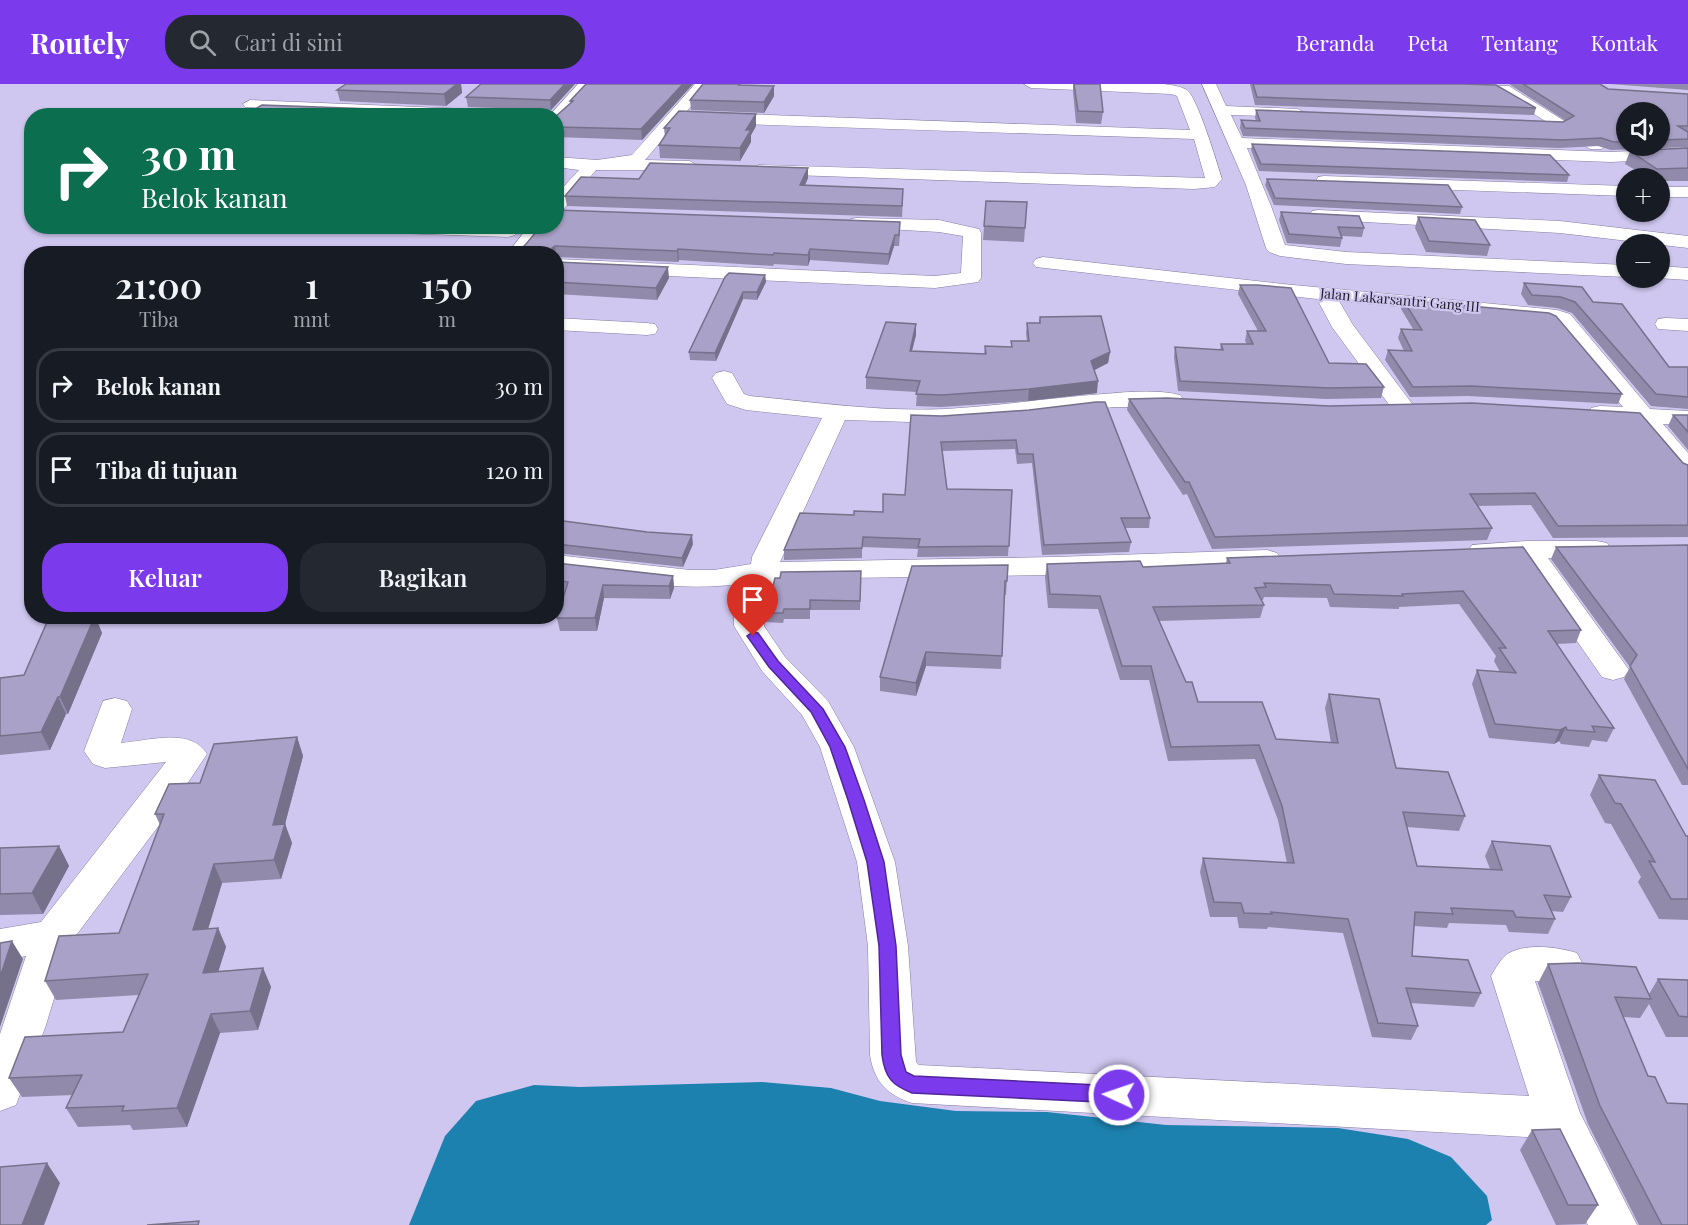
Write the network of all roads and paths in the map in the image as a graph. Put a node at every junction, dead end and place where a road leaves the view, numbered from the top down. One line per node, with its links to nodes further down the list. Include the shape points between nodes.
1 (586, 84): 8 (street)
2 (703, 84): 11 (street)
3 (1031, 84): 14 (street, via 1175,90 1183,94)
4 (1209, 84): 9 (street)
5 (1439, 84): 13 (street, via 1504,89)
6 (273, 89): 7 (street, via 245,107)
7 (278, 108)
8 (564, 108)
9 (1221, 110): 10 (street); 15 (street)
10 (1315, 114)
11 (675, 116): 14 (street); 19 (street, via 638,158)
12 (1526, 122): 13 (street)
13 (1561, 123): 17 (street)
14 (1200, 135): 23 (street, via 1214,179 1209,183)
15 (1236, 143): 17 (street); 24 (street)
16 (1688, 153): 17 (street)
17 (1611, 157): 22 (street)
18 (564, 163): 20 (street)
19 (611, 164): 20 (street); 21 (street)
20 (593, 165): 30 (street)
21 (706, 167)
22 (1627, 168)
23 (754, 169)
24 (1252, 178): 25 (street); 42 (street, via 1272,213 1276,248 1280,250 1346,258)
25 (1276, 179)
26 (1311, 180): 27 (street)
27 (1616, 191)
28 (1670, 192): 29 (street)
29 (1688, 192)
30 (564, 198)
31 (564, 213): 32 (street)
32 (580, 213)
33 (1301, 214): 37 (street, via 1560,227)
34 (844, 222): 41 (street, via 939,226 972,233 971,278 935,282)
35 (506, 234): 38 (street)
36 (532, 234): 39 (street)
37 (1688, 242)
38 (495, 246)
39 (523, 246)
40 (1043, 263): 45 (street, Jalan Lakarsantri Gang III)
41 (564, 266)
42 (1616, 271)
43 (1670, 273): 44 (street)
44 (1688, 274)
45 (1324, 292): 52 (street, via 1343,327); 57 (street, Jalan Lakarsantri Gang III, via 1550,314 1562,319)
46 (564, 324): 49 (street)
47 (1666, 324): 48 (street)
48 (1688, 325)
49 (647, 329)
50 (724, 378): 56 (street, via 729,392 741,401)
51 (1200, 402): 56 (street, via 1136,400 941,416)
52 (1401, 405): 53 (street); 54 (street)
53 (1426, 405)
54 (1369, 406)
55 (1574, 411): 57 (street)
56 (836, 413): 65 (street, via 766,557)
57 (1642, 416): 58 (street); 59 (street, Jalan Lakarsantri Gang III)
58 (1688, 418)
59 (1688, 469)
60 (1619, 548): 61 (street)
61 (1527, 549): 62 (street); 66 (street)
62 (1458, 552)
63 (1297, 558): 65 (street)
64 (564, 565): 65 (street, via 690,579)
65 (764, 571): 72 (street, via 749,626 773,664 816,709 837,747 876,862 888,946 893,1067 899,1078 912,1084)
66 (1613, 670)
67 (115, 709): 68 (street, via 101,751 105,756 183,749 190,754)
68 (53, 936): 69 (street); 71 (street)
69 (0, 945)
70 (1562, 964): 72 (street, via 1523,965 1512,976)
71 (0, 1091)
72 (1559, 1118): 73 (street)
73 (1613, 1225)

